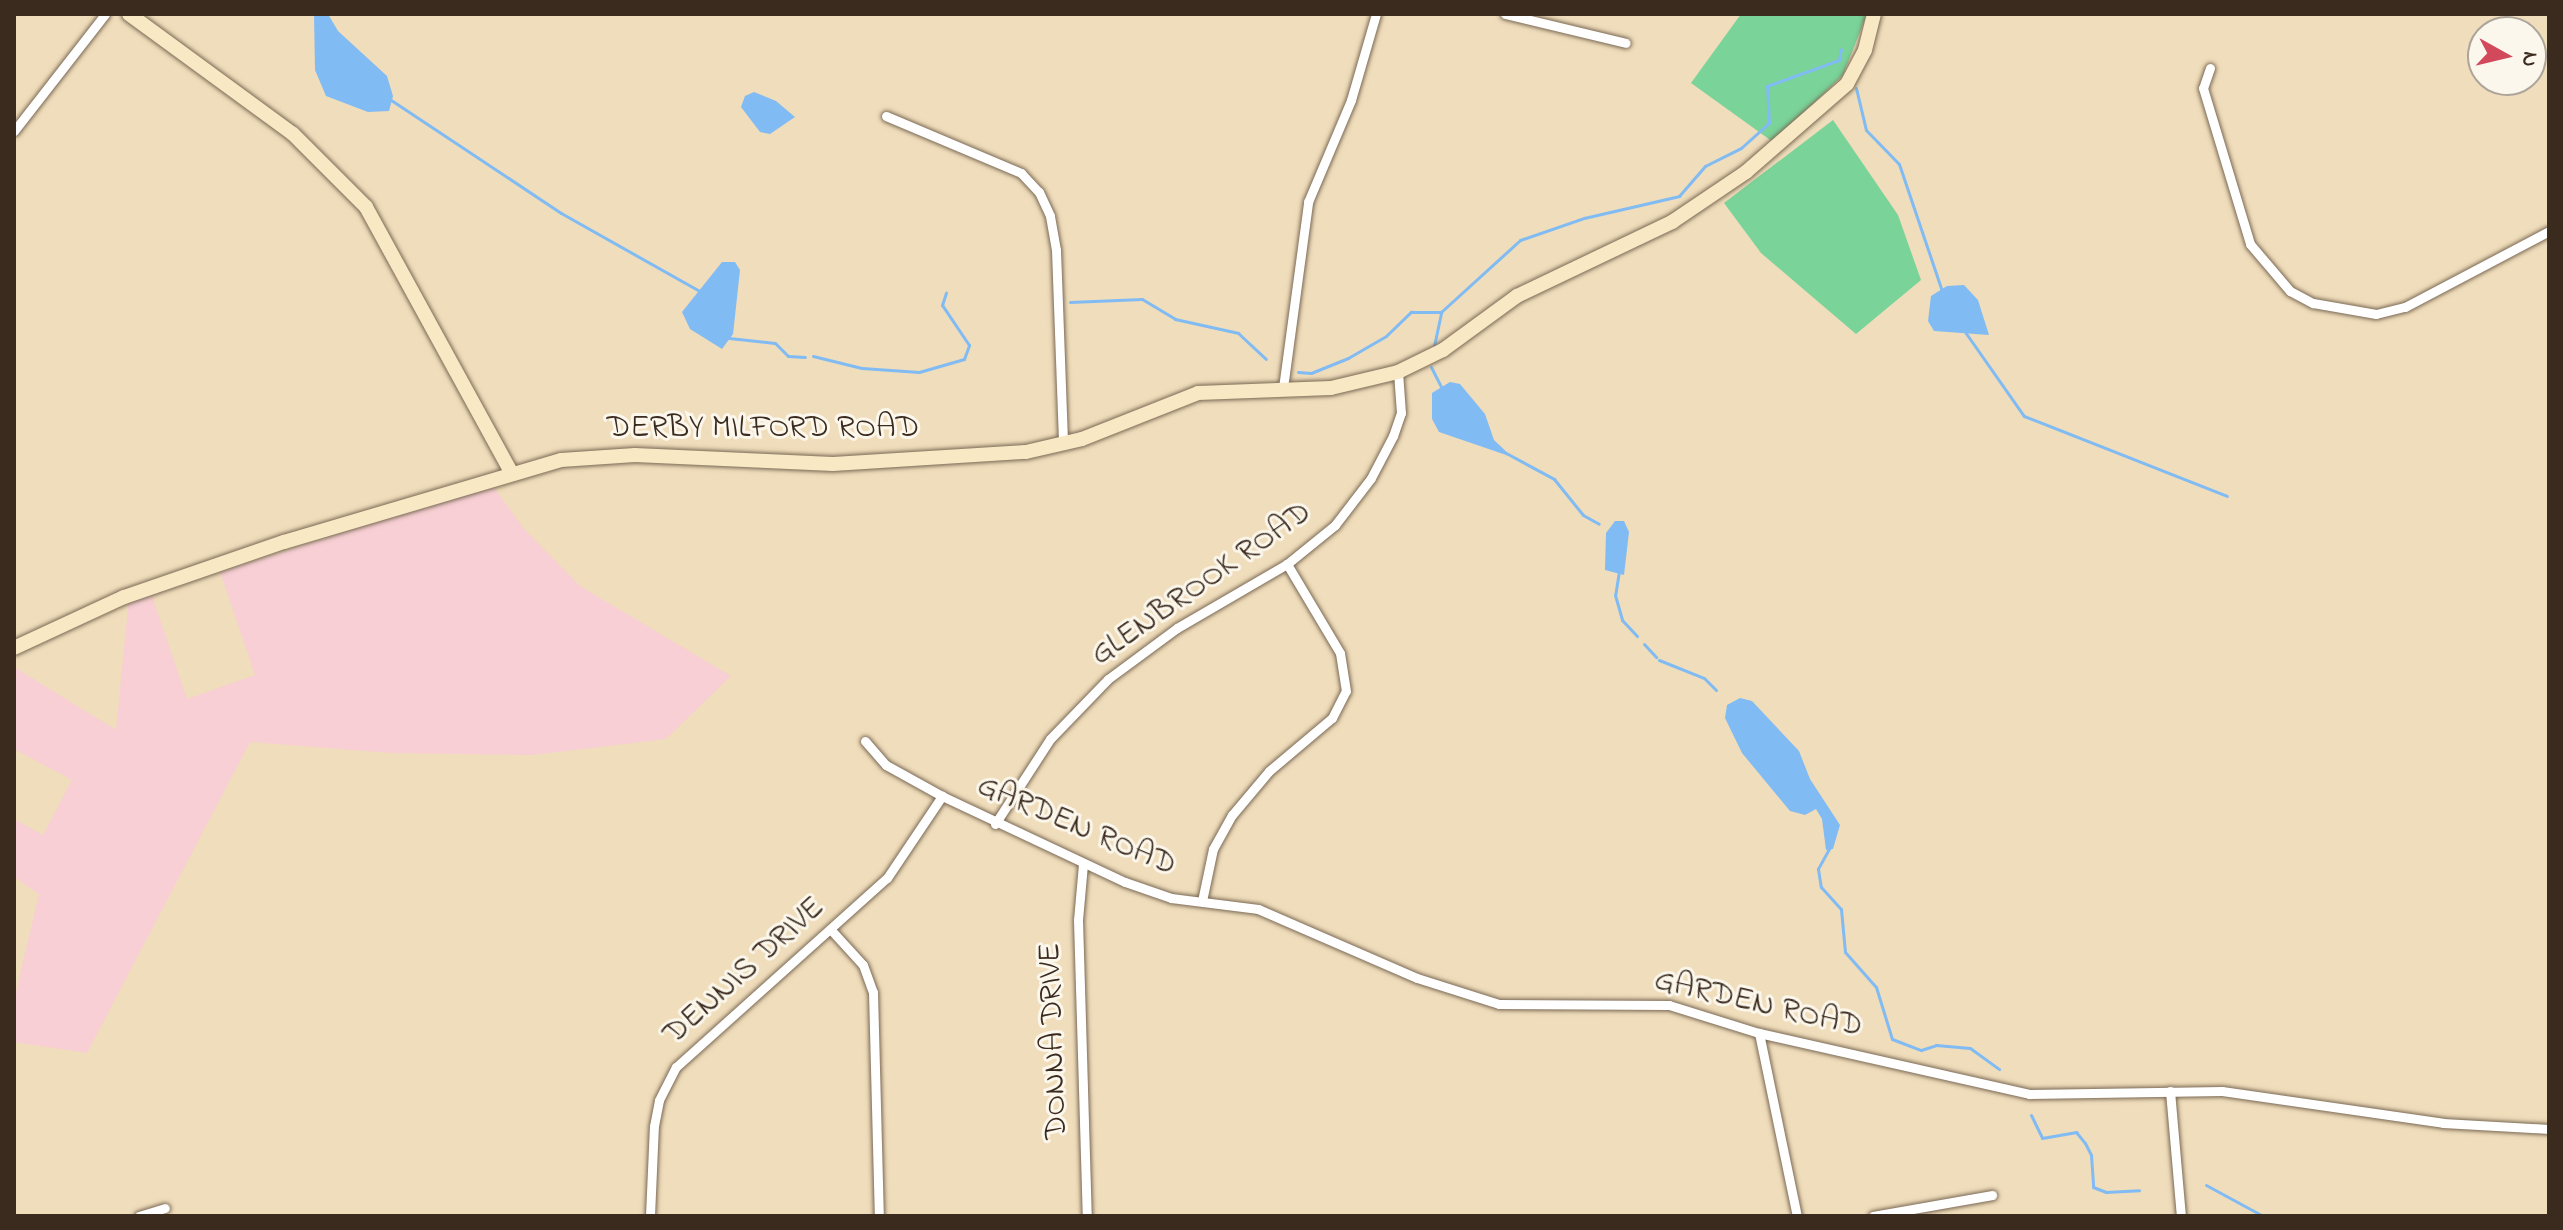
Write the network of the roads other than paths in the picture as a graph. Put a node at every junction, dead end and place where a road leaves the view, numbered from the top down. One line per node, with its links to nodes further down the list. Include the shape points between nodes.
1 (105, 14): 9 (street)
2 (129, 14): 14 (main road, via 293,134 366,207)
3 (1376, 14): 12 (street, via 1351,100 1308,202)
4 (1505, 14): 6 (street)
5 (1874, 14): 11 (main road, DERBY MILFORD ROAD, via 1861,61 1847,84 1746,172 1672,222 1517,296 1438,353)
6 (1626, 43)
7 (2210, 68): 10 (street, via 2203,88 2250,244 2290,291 2313,303 2376,314 2405,307)
8 (886, 116): 13 (street, via 1021,173 1039,192 1056,250)
9 (14, 131)
10 (2549, 231)
11 (1398, 372): 12 (main road, DERBY MILFORD ROAD, via 1331,388); 15 (street, GLENBROOK ROAD, via 1401,413 1377,468 1335,525)
12 (1283, 388): 13 (main road, DERBY MILFORD ROAD, via 1198,393)
13 (1063, 445): 14 (main road, DERBY MILFORD ROAD, via 1005,454 833,464 606,456)
14 (511, 472): 16 (main road, DERBY MILFORD ROAD, via 111,601)
15 (1287, 564): 19 (street, GLENBROOK ROAD, via 1177,628 1108,679 1050,739); 21 (street, via 1340,653 1346,691 1327,724 1239,803 1213,849)
16 (14, 648)
17 (865, 741): 18 (street, GARDEN ROAD, via 886,765)
18 (942, 796): 19 (street, GARDEN ROAD); 22 (street, DENNIS DRIVE, via 904,860)
19 (995, 824): 20 (street, GARDEN ROAD)
20 (1083, 864): 21 (street, GARDEN ROAD, via 1152,892); 31 (street, DONNA DRIVE, via 1078,920)
21 (1202, 901): 23 (street, GARDEN ROAD, via 1258,909 1417,978 1490,1002 1655,1003)
22 (832, 931): 29 (street, DENNIS DRIVE, via 676,1067 659,1100 654,1126); 30 (street, via 863,965 873,992)
23 (1759, 1033): 24 (street, GARDEN ROAD, via 2029,1094); 32 (street)
24 (2170, 1091): 25 (street, GARDEN ROAD, via 2255,1093 2443,1123); 34 (street)
25 (2549, 1129)
26 (1992, 1195): 33 (street)
27 (165, 1208): 28 (street)
28 (139, 1216)
29 (650, 1216)
30 (879, 1216)
31 (1087, 1216)
32 (1797, 1216)
33 (1873, 1216)
34 (2181, 1216)

